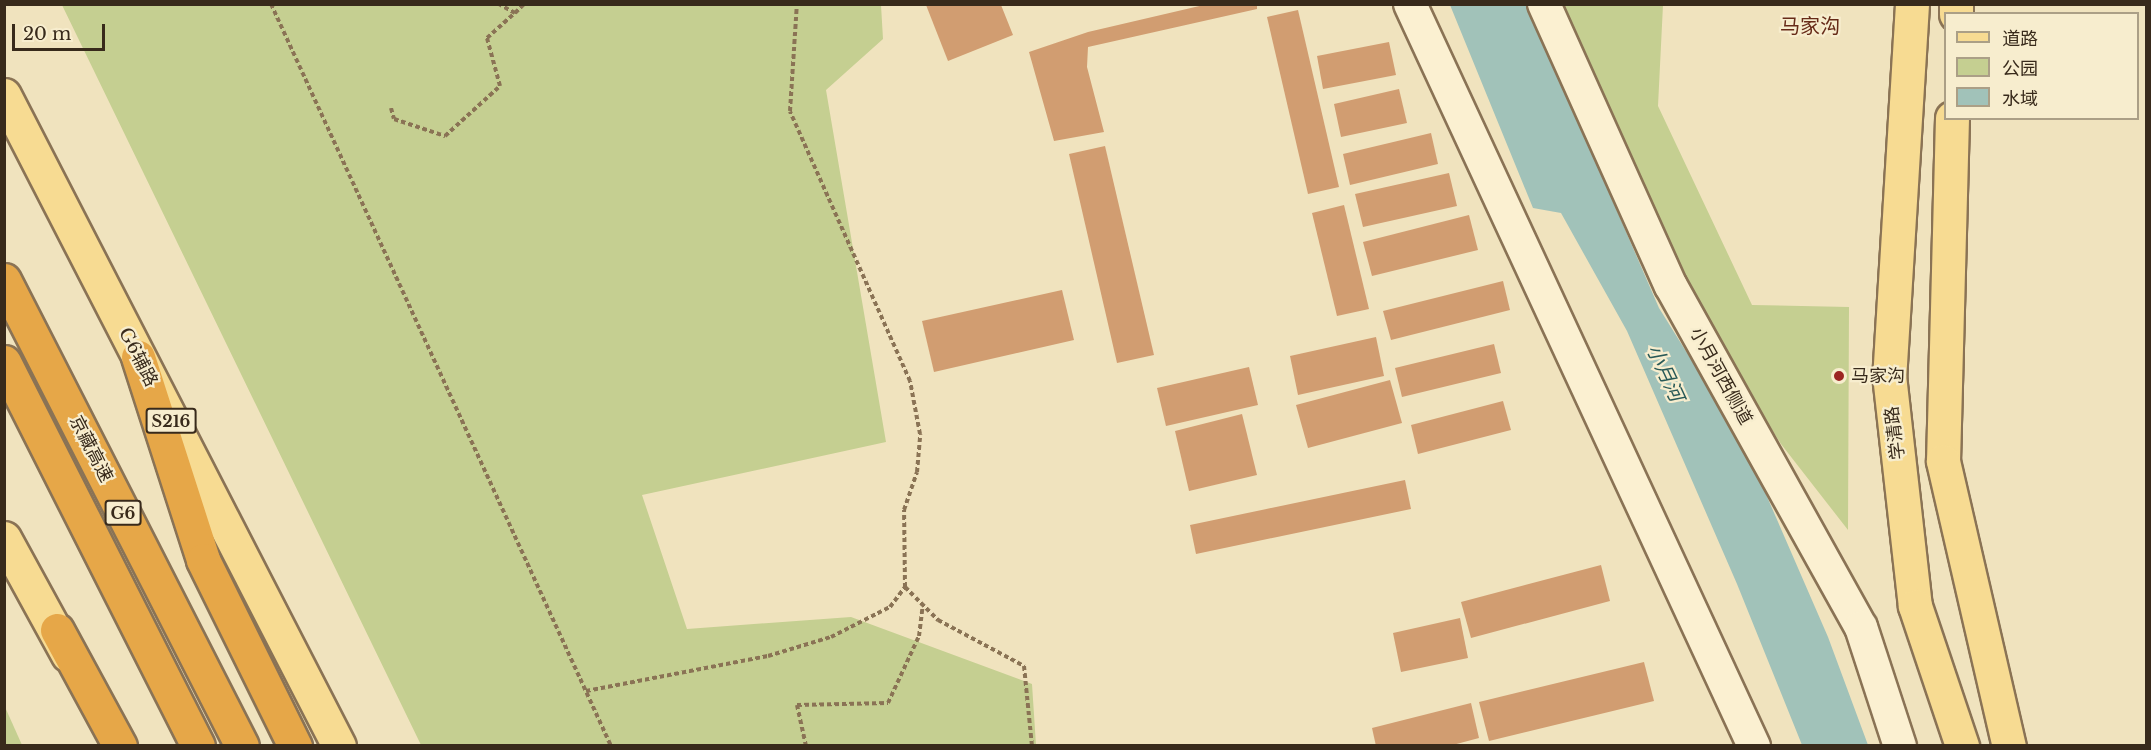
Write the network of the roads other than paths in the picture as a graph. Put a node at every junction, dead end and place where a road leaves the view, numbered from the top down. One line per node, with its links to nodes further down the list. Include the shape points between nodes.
1 (1410, 4): 17 (lane)
2 (1544, 4): 18 (lane, 小月河西侧道, via 1662,269 1861,627)
3 (1911, 4): 19 (main road, 学清路, via 1889,375 1915,606)
4 (4, 95): 7 (main road, G6辅路 / S216)
5 (1952, 120): 20 (main road, via 1943,461)
6 (4, 280): 14 (highway, 京藏高速 / G6)
7 (138, 357): 15 (highway, via 203,560); 16 (main road, G6辅路 / S216)
8 (4, 362): 13 (highway, 京藏高速 / G6)
9 (4, 538): 10 (main road)
10 (57, 630): 11 (main road); 12 (highway)
11 (109, 746)
12 (120, 746)
13 (198, 746)
14 (242, 746)
15 (295, 746)
16 (339, 746)
17 (1754, 746)
18 (1900, 746)
19 (1962, 746)
20 (2009, 746)

